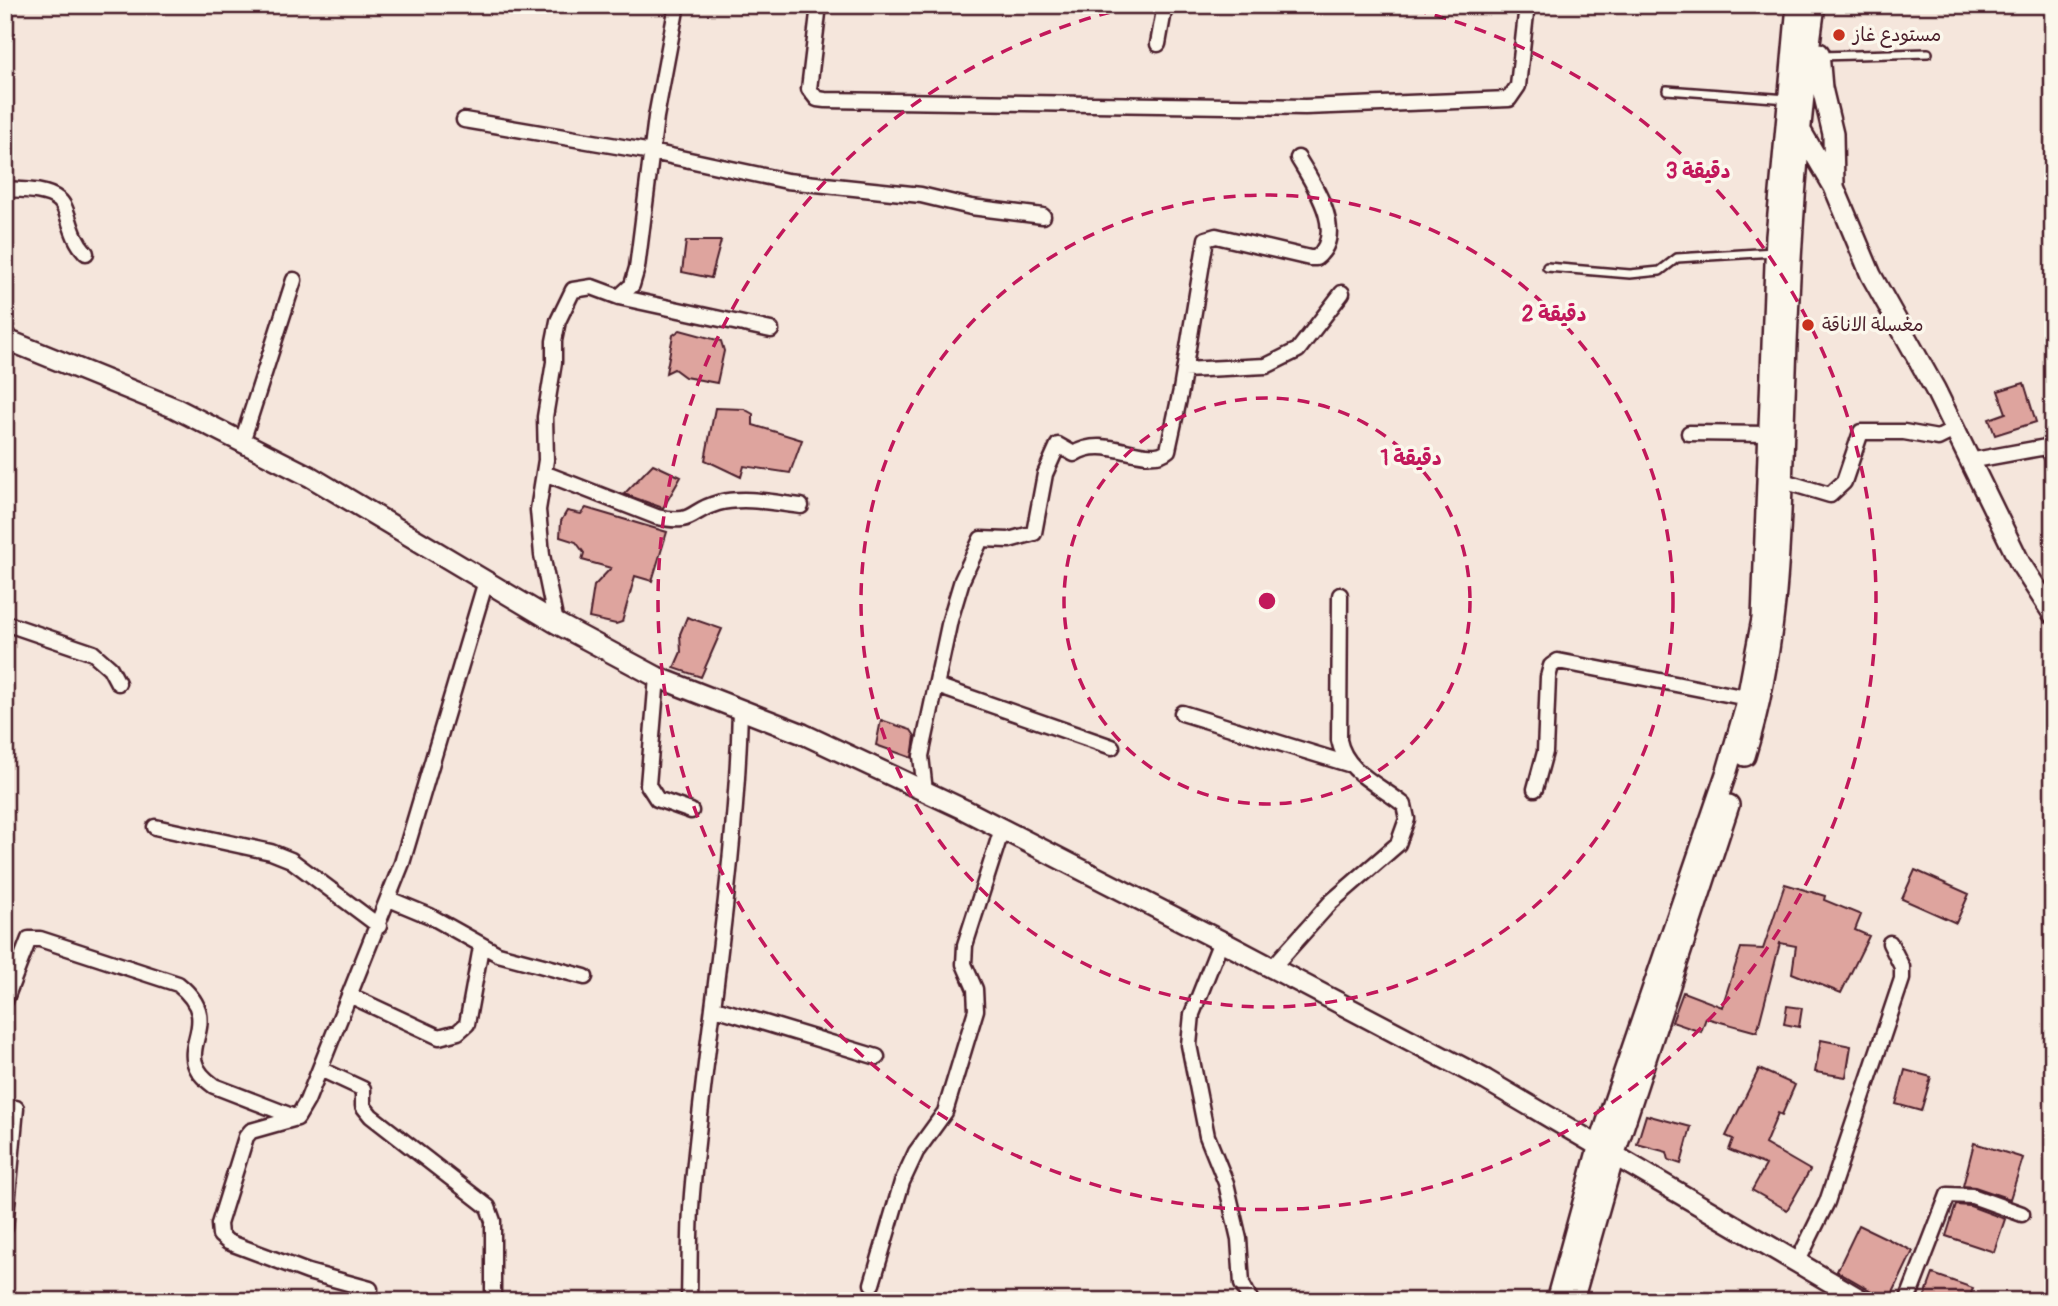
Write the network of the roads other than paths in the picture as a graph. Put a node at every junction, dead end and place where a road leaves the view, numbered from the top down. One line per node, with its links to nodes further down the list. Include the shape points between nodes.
1 (677, 5): 15 (street)
2 (819, 5): 4 (street, via 809,89 817,99 1305,107 1509,99 1518,86)
3 (1165, 5): 8 (street)
4 (1527, 5)
5 (1797, 5): 12 (street)
6 (1815, 5): 7 (street)
7 (1811, 33): 10 (street); 14 (street)
8 (1158, 44)
9 (1928, 53): 10 (lane)
10 (1820, 56): 17 (street, via 1833,134)
11 (1667, 90): 12 (lane)
12 (1787, 109): 14 (street); 20 (street)
13 (464, 120): 15 (street)
14 (1803, 132): 17 (street); 36 (street, via 1788,301)
15 (652, 152): 19 (street, via 787,181 921,195); 25 (street, via 637,268 632,285)
16 (1298, 158): 28 (street, via 1324,203 1326,247 1310,258 1216,236 1206,239)
17 (1834, 187): 29 (street, via 1871,275)
18 (5, 189): 21 (street, via 58,198 70,233)
19 (1043, 216)
20 (1775, 252): 22 (lane, via 1677,258 1660,271 1630,274); 31 (street)
21 (86, 253)
22 (1547, 267)
23 (294, 280): 32 (street)
24 (1342, 293): 28 (street, via 1298,350 1266,366)
25 (619, 297): 26 (street); 35 (street, via 592,287 573,290 564,306 548,391)
26 (771, 330)
27 (5, 339): 32 (street, via 175,408)
28 (1184, 370): 45 (street, via 1165,453 1156,456 1109,445 1074,454 1058,445 1045,474 1034,533 1009,540 981,539 962,580)
29 (1954, 430): 34 (street); 36 (street, via 1938,438 1861,432 1844,482 1830,495)
30 (1689, 433): 31 (street)
31 (1769, 434): 46 (street, via 1762,619)
32 (242, 442): 38 (street, via 311,477)
33 (2053, 457): 34 (street, via 2046,447)
34 (1969, 461): 40 (street, via 2020,563)
35 (544, 473): 37 (street, via 673,520 692,518 718,503 741,500); 42 (street, via 538,510)
36 (1783, 481): 51 (street, via 1774,629 1758,715)
37 (801, 506)
38 (486, 581): 42 (street); 57 (street)
39 (1340, 595): 50 (street, via 1339,740)
40 (2051, 606)
41 (5, 623): 44 (street, via 93,653 110,668)
42 (556, 623): 43 (street)
43 (657, 677): 47 (street); 54 (street, via 648,785 657,799)
44 (118, 684)
45 (937, 686): 49 (street); 53 (street, via 921,756)
46 (1747, 698): 51 (street); 52 (street, via 1558,661 1548,677 1545,752)
47 (740, 711): 53 (street, via 803,734); 66 (street, via 737,815)
48 (1182, 713): 50 (street)
49 (1112, 747)
50 (1348, 764): 62 (street, via 1404,805 1404,833 1331,902)
51 (1733, 773): 71 (street)
52 (1535, 789)
53 (925, 791): 56 (street)
54 (691, 811)
55 (155, 827): 58 (street, via 291,860)
56 (1002, 829): 59 (street); 75 (street, via 965,945 964,964 975,989 976,1010 945,1112 905,1174)
57 (389, 899): 58 (street); 61 (street, via 430,916)
58 (379, 926): 64 (street)
59 (1220, 942): 62 (street); 80 (street, via 1192,1014 1189,1045 1207,1136 1226,1183 1239,1239 1242,1284)
60 (1890, 943): 74 (street, via 1902,967 1902,979 1827,1202)
61 (481, 947): 63 (street); 64 (street, via 467,1024 458,1031 439,1037)
62 (1272, 968): 71 (street, via 1486,1080)
63 (585, 977)
64 (349, 995): 68 (street)
65 (5, 1001): 70 (street, via 29,939 178,984 192,995 201,1016 193,1055 195,1069 214,1086)
66 (715, 1008): 67 (street); 79 (street, via 692,1198)
67 (877, 1057)
68 (320, 1069): 70 (street); 78 (street, via 358,1084 363,1089 363,1106 371,1116 488,1207 493,1222)
69 (16, 1108): 73 (street)
70 (297, 1118): 76 (street, via 251,1131 246,1137 221,1215 220,1235 260,1255)
71 (1606, 1152): 74 (street); 81 (street); 82 (street)
72 (2022, 1213): 83 (street, via 1972,1196 1948,1195)
73 (5, 1228)
74 (1797, 1263): 77 (street)
75 (872, 1284)
76 (370, 1289)
77 (1852, 1298)
78 (493, 1301)
79 (689, 1301)
80 (1251, 1301)
81 (1556, 1301)
82 (1573, 1301)
83 (1907, 1301)

